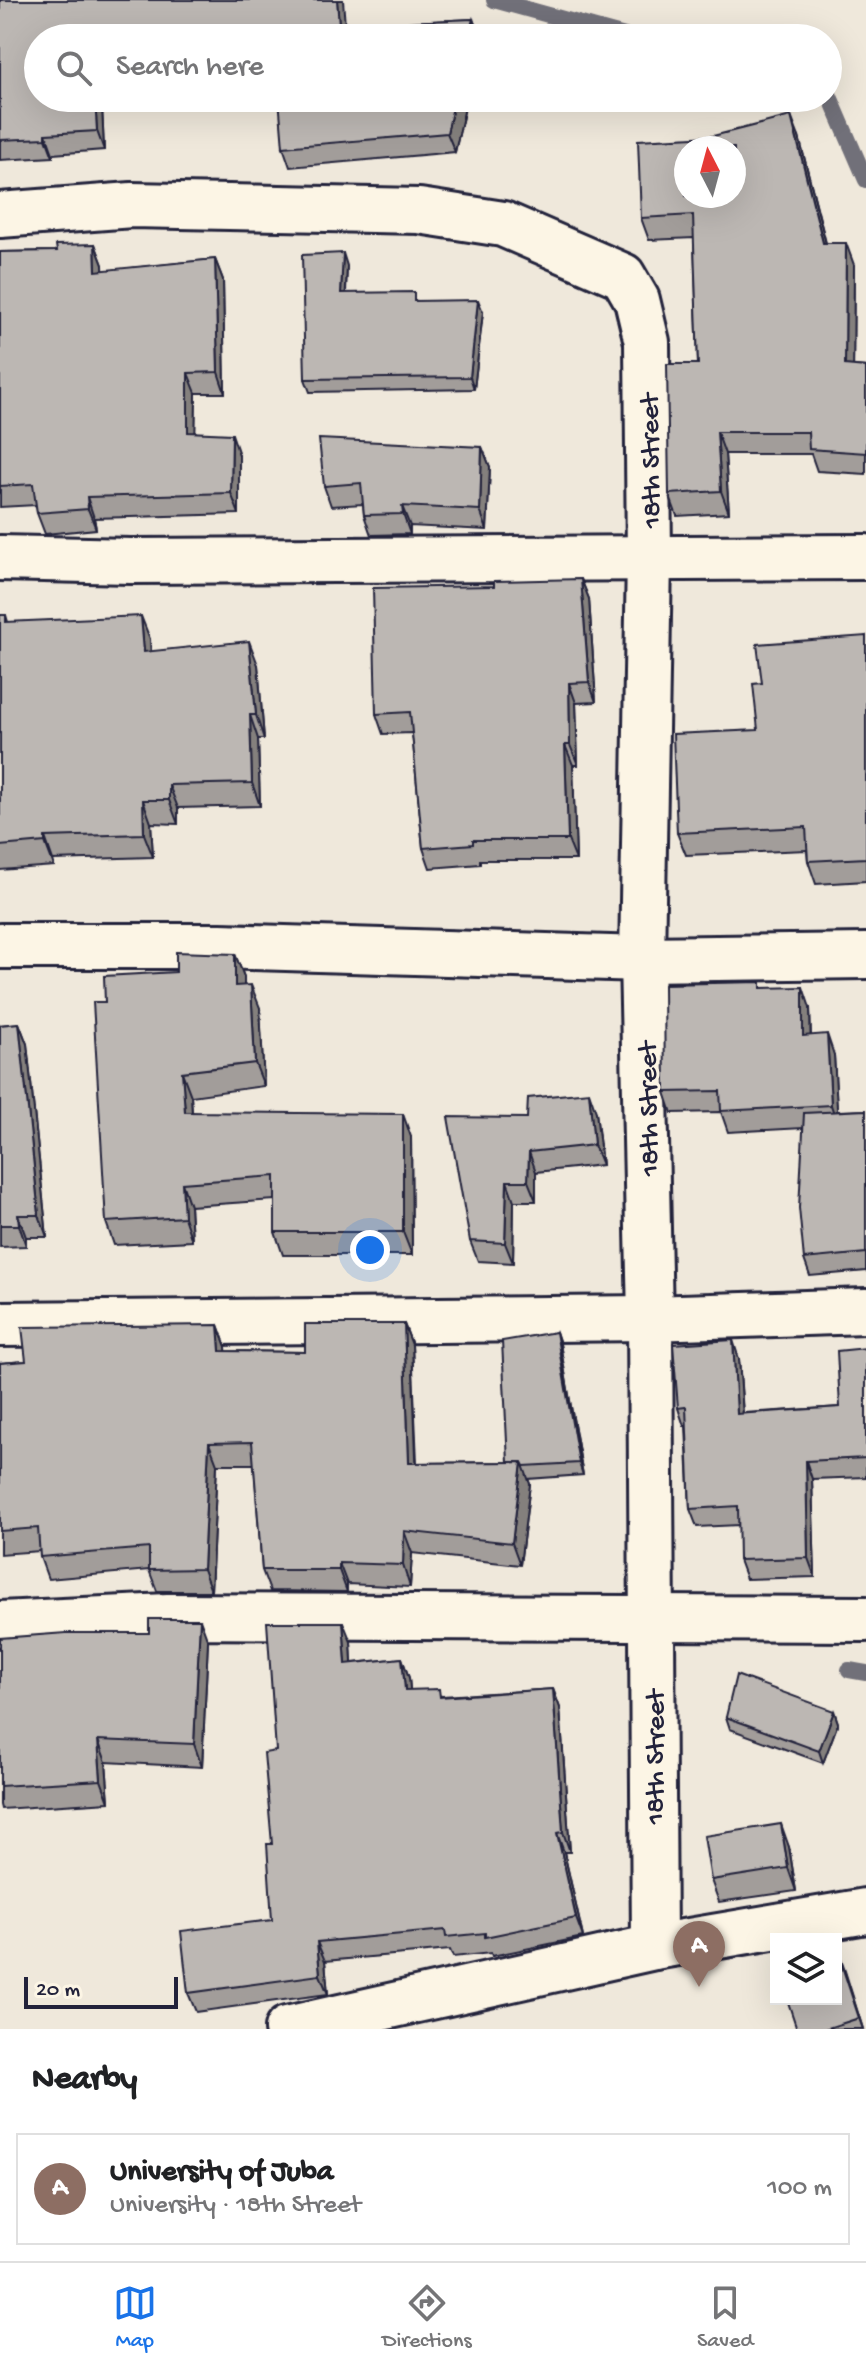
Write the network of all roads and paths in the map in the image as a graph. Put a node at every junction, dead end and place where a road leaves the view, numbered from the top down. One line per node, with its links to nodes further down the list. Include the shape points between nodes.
1 (0, 215): 4 (street, 18th Street, via 132,205 419,211 503,224 623,276 637,300 647,342)
2 (866, 557): 4 (street)
3 (0, 558): 4 (street)
4 (649, 558): 7 (street, 18th Street)
5 (0, 946): 7 (street, via 220,946)
6 (866, 956): 7 (street)
7 (642, 959): 9 (street, 18th Street)
8 (866, 1311): 9 (street)
9 (650, 1318): 10 (street); 11 (street, 18th Street)
10 (0, 1324)
11 (652, 1618): 12 (street); 13 (street, via 168,1616); 15 (street, 18th Street)
12 (866, 1619)
13 (0, 1624)
14 (866, 1911): 15 (street)
15 (654, 1947): 16 (street)
16 (287, 2029)

